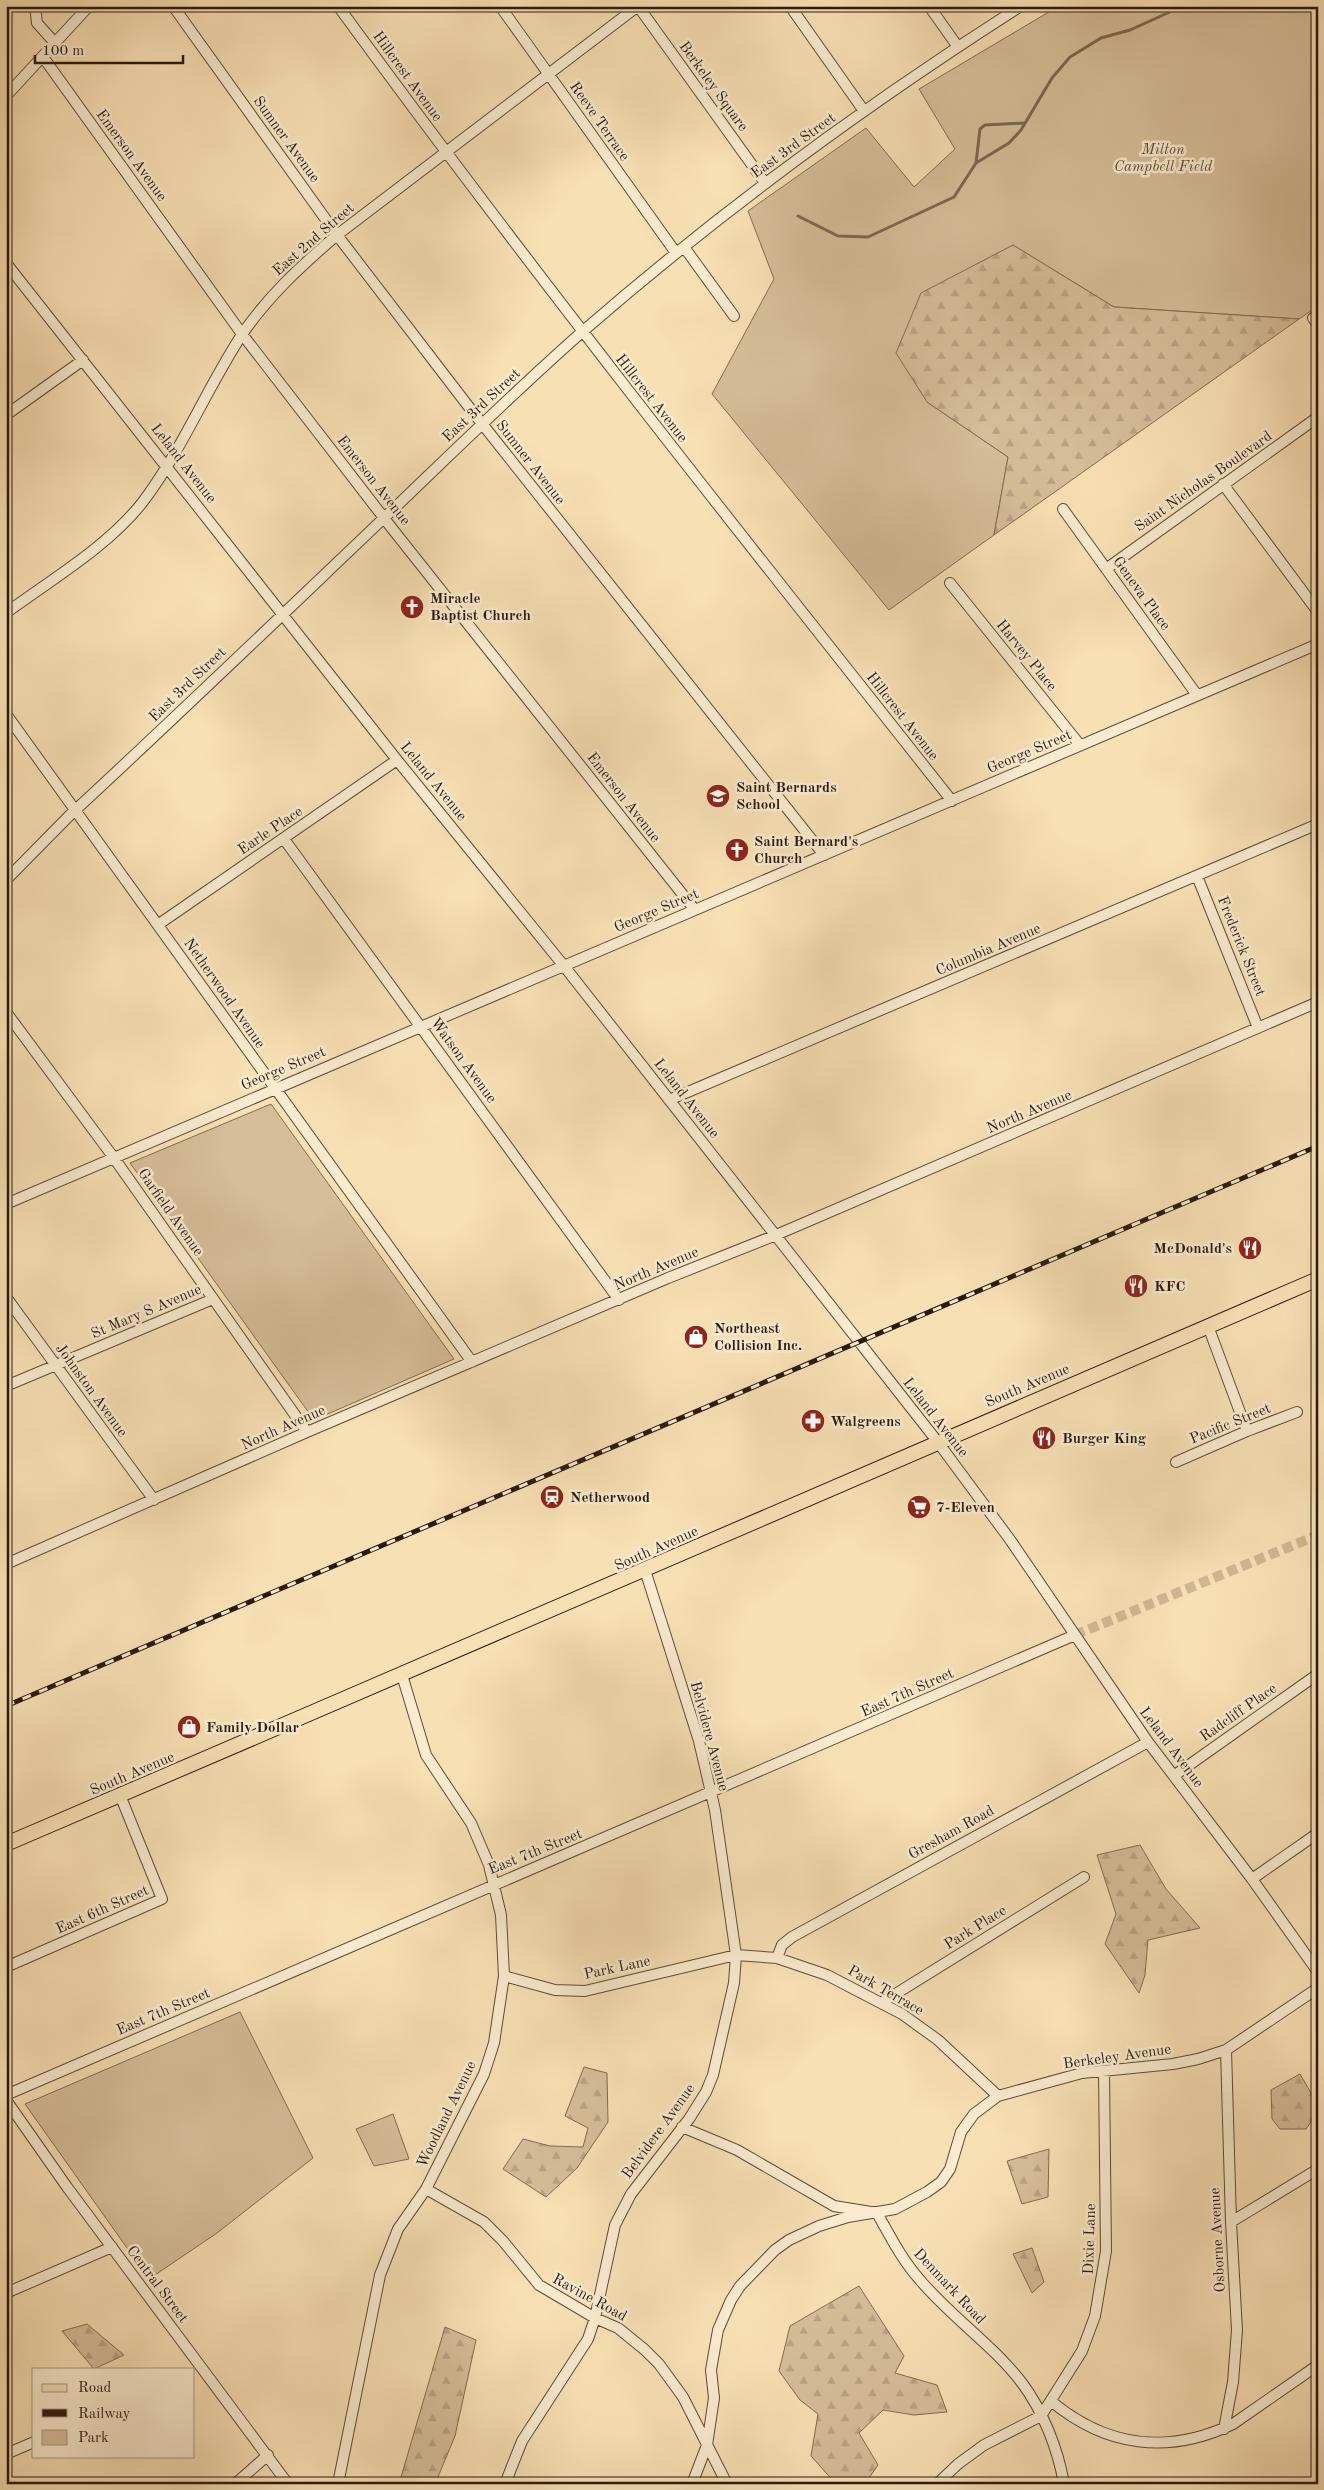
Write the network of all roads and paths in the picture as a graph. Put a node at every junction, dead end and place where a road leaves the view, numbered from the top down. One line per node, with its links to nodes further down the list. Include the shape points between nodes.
1 (35, 6): 10 (street, via 37,23)
2 (89, 6): 10 (street)
3 (173, 6): 18 (street, Sumner Avenue)
4 (338, 6): 16 (street, Hillcrest Avenue)
5 (500, 6): 13 (street, Reeve Terrace)
6 (638, 6): 13 (street, East 2nd Street); 17 (street, Berkeley Square)
7 (790, 6): 15 (street)
8 (929, 6): 11 (street)
9 (1021, 6): 11 (street, East 3rd Street)
10 (55, 43): 12 (street)
11 (958, 47): 15 (street, East 3rd Street)
12 (43, 57): 14 (street); 23 (street, Emerson Avenue)
13 (548, 74): 16 (street, East 2nd Street); 19 (street, Reeve Terrace)
14 (6, 96)
15 (864, 111): 17 (street, East 3rd Street)
16 (445, 153): 18 (street, East 2nd Street); 22 (street, Hillcrest Avenue)
17 (765, 183): 19 (street, East 3rd Street)
18 (337, 235): 23 (street, East 2nd Street, via 286,282); 27 (street, Sumner Avenue)
19 (680, 250): 21 (street); 22 (street, East 3rd Street)
20 (6, 263): 24 (street, Leland Avenue)
21 (734, 316)
22 (582, 332): 27 (street, East 3rd Street); 42 (street, Hillcrest Avenue)
23 (242, 334): 28 (street, East 2nd Street); 31 (street, Emerson Avenue)
24 (83, 360): 25 (street); 28 (street, Leland Avenue)
25 (6, 414)
26 (1318, 417): 29 (street, Saint Nicholas Boulevard)
27 (482, 424): 31 (street, East 3rd Street); 46 (street, Sumner Avenue)
28 (166, 465): 35 (street, East 2nd Street, via 142,503 119,528); 36 (street, Leland Avenue)
29 (1224, 484): 32 (street, Saint Nicholas Boulevard); 34 (street)
30 (1063, 508): 32 (street, Geneva Place)
31 (384, 518): 36 (street, East 3rd Street); 49 (street, Emerson Avenue)
32 (1106, 568): 38 (street, Geneva Place)
33 (950, 583): 40 (street, Harvey Place)
34 (1318, 612)
35 (6, 613)
36 (282, 613): 41 (street, Leland Avenue); 43 (street, East 3rd Street)
37 (1318, 644): 38 (street, George Street)
38 (1197, 695): 40 (street, George Street)
39 (6, 714): 43 (street, Netherwood Avenue)
40 (1080, 746): 42 (street, George Street)
41 (398, 760): 45 (street, Earle Place); 51 (street, Leland Avenue)
42 (952, 801): 46 (street, George Street)
43 (76, 810): 48 (street, East 3rd Street); 50 (street, Netherwood Avenue)
44 (1318, 824): 47 (street, Columbia Avenue)
45 (284, 839): 50 (street, Earle Place); 54 (street, Watson Avenue)
46 (824, 855): 49 (street, George Street)
47 (1197, 876): 55 (street, Frederick Street); 57 (street, Columbia Avenue)
48 (6, 880)
49 (695, 910): 51 (street, George Street)
50 (159, 924): 56 (street, Netherwood Avenue)
51 (564, 966): 54 (street, George Street); 57 (street, Leland Avenue)
52 (1318, 1002): 55 (street, North Avenue)
53 (6, 1012): 58 (street, Garfield Avenue)
54 (421, 1027): 56 (street, George Street); 64 (street, Watson Avenue)
55 (1258, 1028): 60 (street, North Avenue)
56 (274, 1088): 58 (street, George Street); 66 (street, Netherwood Avenue)
57 (669, 1100): 60 (street, Leland Avenue)
58 (114, 1158): 59 (street, George Street); 63 (street, Garfield Avenue)
59 (6, 1204)
60 (776, 1236): 64 (street, North Avenue); 72 (street, Leland Avenue)
61 (1318, 1279): 65 (main road, South Avenue)
62 (6, 1297): 67 (street, Johnston Avenue)
63 (214, 1299): 67 (street, St Mary S Avenue); 71 (street, Garfield Avenue)
64 (619, 1300): 66 (street, North Avenue)
65 (1208, 1326): 70 (street); 72 (main road, South Avenue)
66 (472, 1362): 71 (street, North Avenue)
67 (55, 1365): 68 (street, St Mary S Avenue); 74 (street, Johnston Avenue)
68 (6, 1386)
69 (1297, 1412): 70 (street, Pacific Street)
70 (1246, 1431): 73 (street, Pacific Street)
71 (308, 1432): 74 (street, North Avenue)
72 (937, 1441): 76 (main road, South Avenue); 77 (street, Leland Avenue)
73 (1176, 1462)
74 (154, 1500): 75 (street, North Avenue)
75 (6, 1564)
76 (645, 1570): 79 (main road, South Avenue); 82 (street, Belvidere Avenue, via 699,1741)
77 (1075, 1635): 80 (street, Leland Avenue); 82 (street, East 7th Street)
78 (1318, 1674): 81 (street, Radcliff Place)
79 (402, 1675): 83 (main road, South Avenue); 88 (street, Woodland Avenue, via 426,1755 471,1823)
80 (1148, 1742): 81 (street, Leland Avenue); 90 (street, Gresham Road, via 792,1937 782,1946)
81 (1175, 1775): 87 (street, Leland Avenue)
82 (711, 1794): 88 (street, East 7th Street); 89 (street, Belvidere Avenue)
83 (120, 1795): 85 (main road, South Avenue); 91 (street, East 6th Street, via 162,1899)
84 (1318, 1832): 87 (street)
85 (6, 1844)
86 (1084, 1877): 95 (street, Park Place)
87 (1252, 1879): 92 (street, Leland Avenue)
88 (494, 1884): 93 (street, Woodland Avenue, via 501,1915); 98 (street, East 7th Street)
89 (736, 1955): 90 (street, Park Terrace); 93 (street, Park Lane, via 585,1991 555,1990); 101 (street, Belvidere Avenue, via 728,2017 713,2075 706,2092)
90 (777, 1958): 95 (street, Park Terrace, via 827,1975)
91 (6, 1967)
92 (1318, 1972)
93 (504, 1976): 103 (street, Woodland Avenue, via 494,2043 484,2074)
94 (1318, 1988): 96 (street, Berkeley Avenue)
95 (881, 2003): 99 (street, Park Terrace, via 938,2040)
96 (1226, 2050): 97 (street, Berkeley Avenue, via 1173,2064); 105 (street, Osborne Avenue)
97 (1104, 2072): 99 (street, Berkeley Avenue, via 1062,2078); 111 (street, Dixie Lane, via 1106,2251 1103,2279 1095,2316 1082,2351)
98 (6, 2096)
99 (998, 2096): 104 (street, Berkeley Avenue, via 974,2114 961,2132 950,2169 941,2182 911,2202)
100 (6, 2100): 106 (street, Central Street)
101 (682, 2127): 104 (street, via 738,2150 834,2206); 108 (street, Belvidere Avenue, via 631,2194 615,2225)
102 (1318, 2169): 105 (street)
103 (426, 2189): 108 (street, Ravine Road, via 484,2222 539,2285); 120 (street, Woodland Avenue, via 398,2229 380,2275)
104 (878, 2213): 112 (street, Denmark Road, via 902,2257 920,2281 1010,2370 1032,2398); 115 (street, Berkeley Avenue, via 848,2217 796,2236 762,2260 740,2286 724,2315 714,2347 714,2398)
105 (1231, 2222): 113 (street, Osborne Avenue, via 1237,2330 1233,2382)
106 (112, 2247): 107 (street); 110 (street, Central Street)
107 (6, 2293)
108 (595, 2318): 115 (street, Ravine Road, via 618,2328 659,2364 683,2397); 121 (street, Belvidere Avenue, via 588,2339 522,2441)
109 (1318, 2365): 113 (street)
110 (197, 2367): 117 (street, Central Street)
111 (1051, 2401): 112 (street, Dixie Lane); 113 (street, via 1091,2428 1138,2442 1186,2441)
112 (1041, 2416): 124 (street, Dixie Lane, via 984,2445); 125 (street, Denmark Road)
113 (1224, 2429)
114 (32, 2443): 116 (street)
115 (707, 2445): 122 (street, Berkeley Avenue); 123 (street, Ravine Road)
116 (6, 2454)
117 (268, 2456): 118 (street); 119 (street, Central Street)
118 (236, 2484)
119 (288, 2484)
120 (338, 2484)
121 (505, 2484)
122 (692, 2484)
123 (727, 2484)
124 (937, 2484)
125 (1064, 2484)

